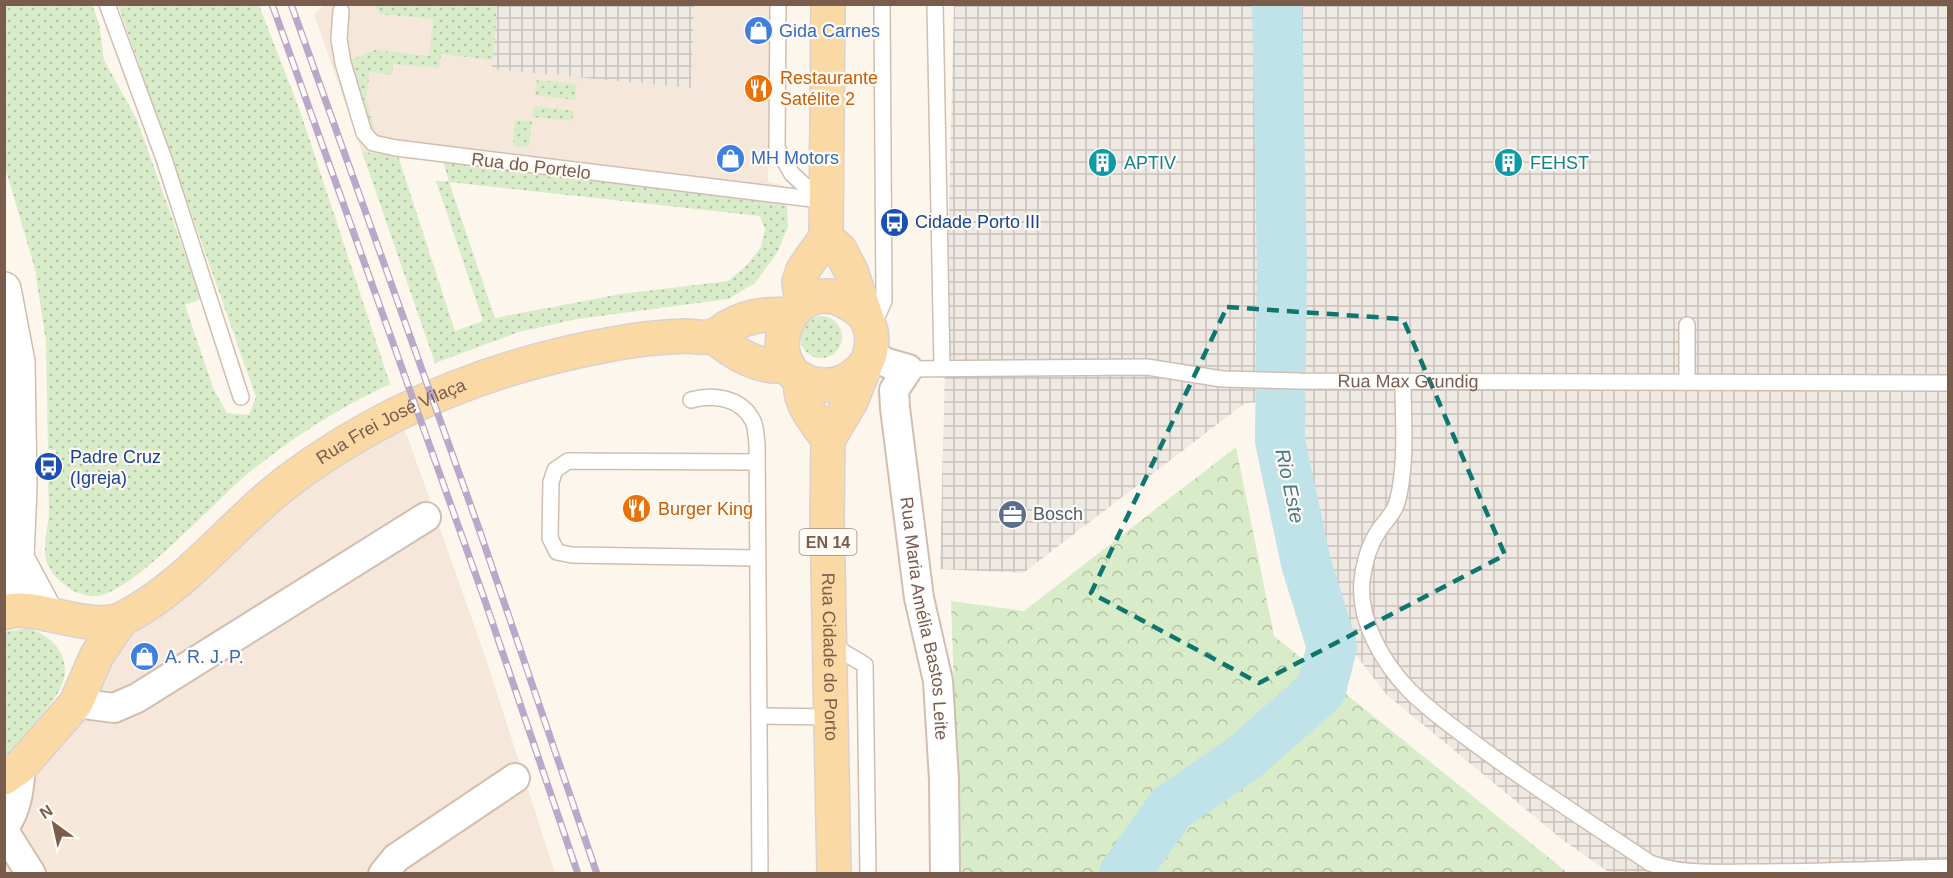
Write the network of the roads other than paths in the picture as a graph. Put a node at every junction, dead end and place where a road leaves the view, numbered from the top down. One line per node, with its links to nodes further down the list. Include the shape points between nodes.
1 (107, 4): 20 (lane, via 164,159)
2 (778, 4): 7 (lane, via 777,148 792,174)
3 (828, 4): 7 (main road)
4 (882, 4): 13 (lane, via 884,301)
5 (936, 4): 14 (lane)
6 (341, 11): 7 (lane, Rua do Portelo, via 339,39 343,63 364,133 373,143)
7 (828, 201): 8 (main road)
8 (826, 237): 10 (main road, via 803,270); 13 (main road, via 840,250 851,272)
9 (4, 289): 26 (street, via 18,362 20,487)
10 (795, 309): 12 (main road, Rua Frei José Vilaça, via 751,317); 13 (main road, via 817,296 835,296 850,303); 16 (main road, via 781,337 782,352)
11 (1687, 325): 18 (lane)
12 (712, 336): 16 (main road, via 760,365); 29 (main road, Rua Frei José Vilaça, via 627,341 556,354 478,377 394,413 286,483 175,585)
13 (867, 341): 15 (street, Rua Max Grundig, via 887,363); 16 (main road, via 855,376 843,383 829,386); 22 (main road, via 851,401)
14 (942, 368): 15 (lane, Rua Max Grundig); 17 (lane, Rua Max Grundig, via 1147,368 1222,379)
15 (908, 369): 43 (street, Rua Maria Amélia Bastos Leite, via 894,390 895,408 919,598 938,681)
16 (795, 372): 22 (main road, via 804,403)
17 (1403, 381): 18 (lane, Rua Max Grundig); 44 (lane, via 1398,498 1393,513 1367,553 1362,583 1365,616 1390,667 1432,711 1499,762 1650,863 1683,872)
18 (1687, 382): 19 (lane, Rua Max Grundig)
19 (1948, 383)
20 (241, 397)
21 (691, 400): 23 (lane, via 709,395 737,403 753,420)
22 (828, 440): 30 (main road, Rua Cidade do Porto / EN 14)
23 (757, 462): 25 (lane); 25 (lane, via 568,461 555,470 551,482 550,538 557,552 572,555)
24 (426, 517): 31 (street, via 137,698 114,708)
25 (757, 558): 32 (lane)
26 (11, 572): 28 (street)
27 (4, 613): 28 (main road, via 29,610)
28 (53, 616): 29 (main road); 31 (main road, via 74,635 85,652)
29 (121, 620): 31 (main road, Rua Frei José Vilaça)
30 (830, 644): 33 (main road, Rua Cidade do Porto / EN 14); 42 (lane, via 865,665)
31 (82, 688): 34 (main road, Rua Frei José Vilaça)
32 (759, 716): 33 (lane); 40 (lane)
33 (833, 717): 41 (main road, Rua Cidade do Porto / EN 14)
34 (13, 772): 36 (street, via 19,798)
35 (514, 778): 39 (street, via 396,858)
36 (4, 829): 38 (street)
37 (1948, 867): 44 (lane)
38 (31, 873)
39 (383, 873)
40 (760, 873)
41 (834, 873)
42 (868, 873)
43 (945, 873)
44 (1780, 873)

